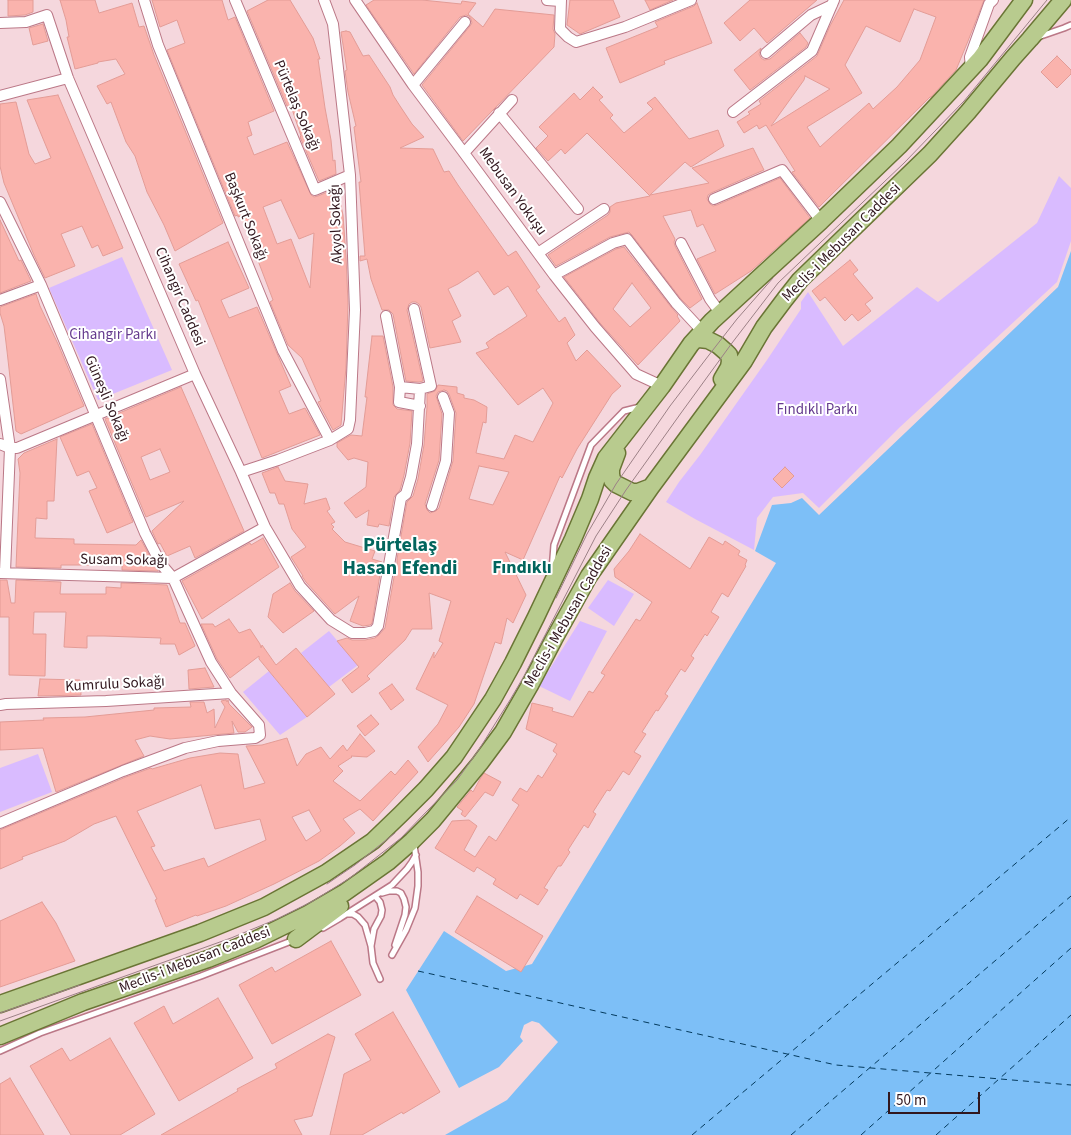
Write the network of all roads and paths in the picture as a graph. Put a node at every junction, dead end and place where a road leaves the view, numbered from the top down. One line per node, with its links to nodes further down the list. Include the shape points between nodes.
1 (144, 0): 51 (street, Başkurt Sokağı, via 158,44 283,351)
2 (235, 0): 25 (street, Pürtelaş Sokağı, via 316,190)
3 (324, 0): 25 (street, Akyol Sokağı, via 333,24)
4 (354, 0): 19 (street, Mebusan Yokuşu)
5 (546, 0): 10 (street)
6 (691, 0): 10 (street, via 625,27 576,42 560,29)
7 (993, 0): 17 (street, via 970,58)
8 (1024, 0): 17 (main road, Meclis-i Mebusan Caddesi)
9 (1063, 0): 15 (main road, Meclis-i Mebusan Caddesi)
10 (560, 1)
11 (833, 2): 16 (street, via 811,15); 22 (street, via 812,51)
12 (466, 22): 19 (street)
13 (0, 23): 18 (street, Cihangir Caddesi, via 26,22 47,16)
14 (1071, 24): 15 (lane)
15 (1030, 39): 46 (main road, Meclis-i Mebusan Caddesi, via 930,154 800,280)
16 (766, 53)
17 (971, 69): 30 (main road, Meclis-i Mebusan Caddesi, via 899,146)
18 (68, 78): 20 (street); 40 (street, Cihangir Caddesi)
19 (413, 85): 24 (street, Mebusan Yokuşu)
20 (0, 96)
21 (512, 100): 23 (street)
22 (733, 112)
23 (499, 113): 24 (street); 28 (street)
24 (464, 153): 32 (street, Mebusan Yokuşu)
25 (350, 175): 51 (street, Akyol Sokağı, via 355,310 350,420 348,429)
26 (714, 199): 30 (street, via 782,170)
27 (0, 202): 34 (street, Güneşli Sokağı)
28 (578, 209)
29 (604, 209): 32 (street)
30 (821, 221): 37 (main road, Meclis-i Mebusan Caddesi)
31 (681, 243): 37 (street)
32 (538, 253): 33 (street, Mebusan Yokuşu)
33 (554, 275): 39 (street, via 613,243 627,239); 42 (street, Mebusan Yokuşu, via 636,374)
34 (42, 284): 35 (street); 49 (street, Güneşli Sokağı)
35 (0, 300)
36 (414, 309): 44 (street, via 431,386)
37 (721, 314): 39 (main road, Meclis-i Mebusan Caddesi)
38 (386, 316): 43 (street)
39 (699, 336): 42 (main road, Meclis-i Mebusan Caddesi); 46 (main road, via 723,348 729,355 729,367)
40 (195, 374): 49 (street); 53 (street, Cihangir Caddesi)
41 (0, 379): 52 (street)
42 (662, 386): 47 (main road, Meclis-i Mebusan Caddesi)
43 (400, 387): 44 (street); 48 (street, via 398,402)
44 (420, 388): 48 (street, Cihangir Caddesi)
45 (443, 396): 55 (street, via 449,413 446,461)
46 (711, 404): 54 (main road, Meclis-i Mebusan Caddesi)
47 (646, 405): 50 (main road, Meclis-i Mebusan Caddesi); 59 (lane, via 624,411 592,445 554,545)
48 (420, 406): 56 (street, Cihangir Caddesi, via 411,477 406,494 401,498 378,626 374,631 352,633 332,620 300,586)
49 (96, 415): 52 (street, via 16,448); 58 (street, Güneşli Sokağı, via 145,534)
50 (624, 435): 54 (main road, via 611,469 612,480 632,492); 59 (main road, Meclis-i Mebusan Caddesi, via 606,458)
51 (330, 440): 53 (street, Akyol Sokağı)
52 (5, 446): 57 (street)
53 (241, 472): 56 (street, Cihangir Caddesi)
54 (651, 487): 63 (main road, Meclis-i Mebusan Caddesi, via 589,576 503,732)
55 (432, 506)
56 (265, 527): 58 (street, Susam Sokağı)
57 (2, 572): 58 (street, Susam Sokağı)
58 (173, 578): 60 (street, Güneşli Sokağı, via 211,662)
59 (553, 580): 70 (main road, Meclis-i Mebusan Caddesi, via 513,662 466,741 426,789 373,841 326,873 264,907)
60 (231, 693): 61 (street, Kumrulu Sokağı); 62 (street, Güneşli Sokağı, via 259,725 260,735 185,748)
61 (0, 706)
62 (0, 823)
63 (415, 847): 64 (main road, Meclis-i Mebusan Caddesi); 65 (lane, via 412,862 398,879); 65 (lane, via 418,886 415,908 392,956 405,914 404,898 401,893 389,891)
64 (356, 885): 67 (main road, via 344,903); 71 (main road, Meclis-i Mebusan Caddesi, via 308,914 255,940 83,1002)
65 (377, 895): 66 (lane); 68 (lane, via 382,910)
66 (343, 916): 67 (lane); 68 (lane, via 353,914 358,917 365,925)
67 (296, 939): 72 (lane, via 40,1033)
68 (370, 946): 69 (lane)
69 (380, 979)
70 (0, 1004)
71 (0, 1036)
72 (0, 1051)

